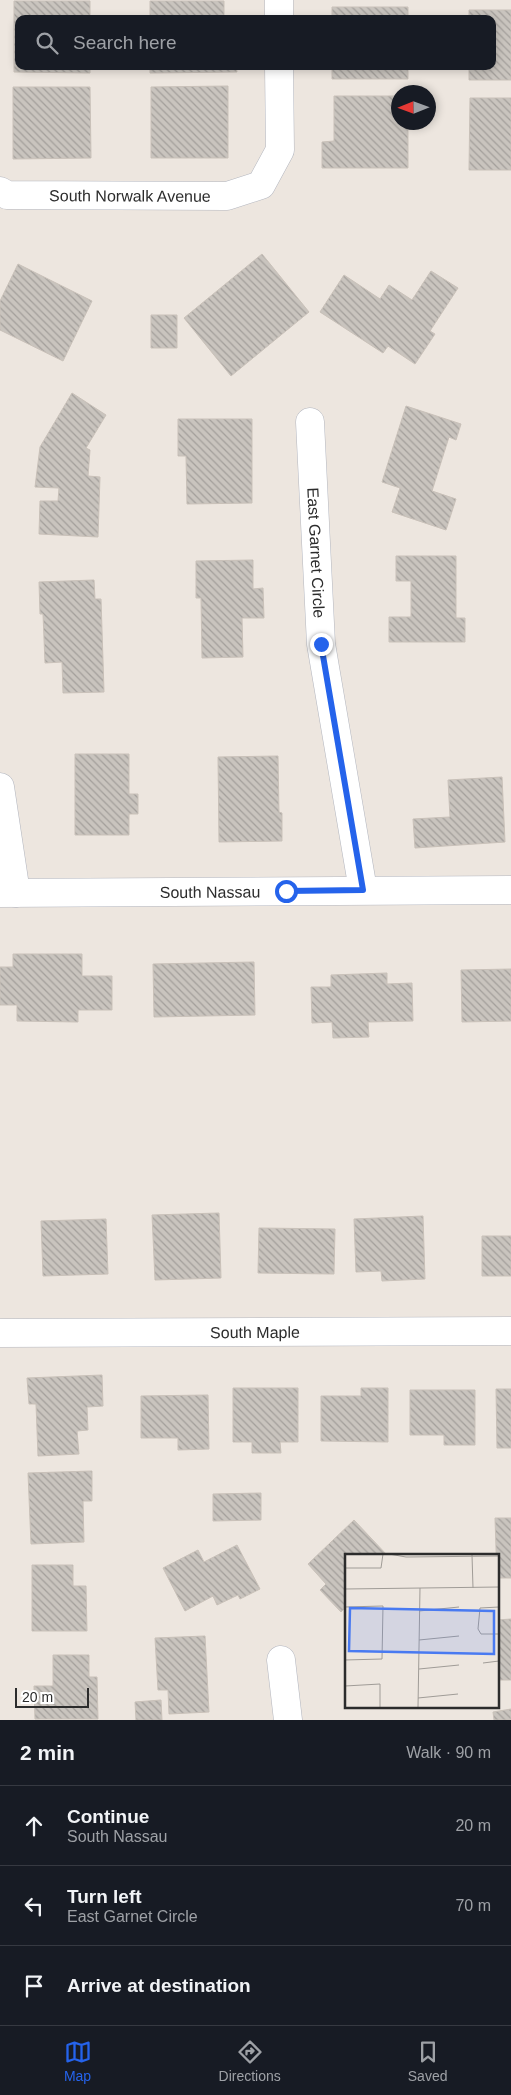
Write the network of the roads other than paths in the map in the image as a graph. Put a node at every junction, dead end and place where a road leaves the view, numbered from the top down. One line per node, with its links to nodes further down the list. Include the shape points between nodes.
1 (279, 0): 2 (street)
2 (279, 15)
3 (279, 70): 4 (street, South Norwalk Avenue, via 280,150 261,185 227,196 7,195)
4 (0, 191)
5 (310, 422): 7 (street, East Garnet Circle, via 321,644)
6 (0, 787): 9 (street)
7 (363, 890): 8 (street, South Nassau); 9 (street, South Nassau)
8 (511, 890)
9 (8, 893)
10 (511, 1330): 11 (street, South Maple)
11 (0, 1333)
12 (281, 1660): 13 (street)
13 (288, 1720)

